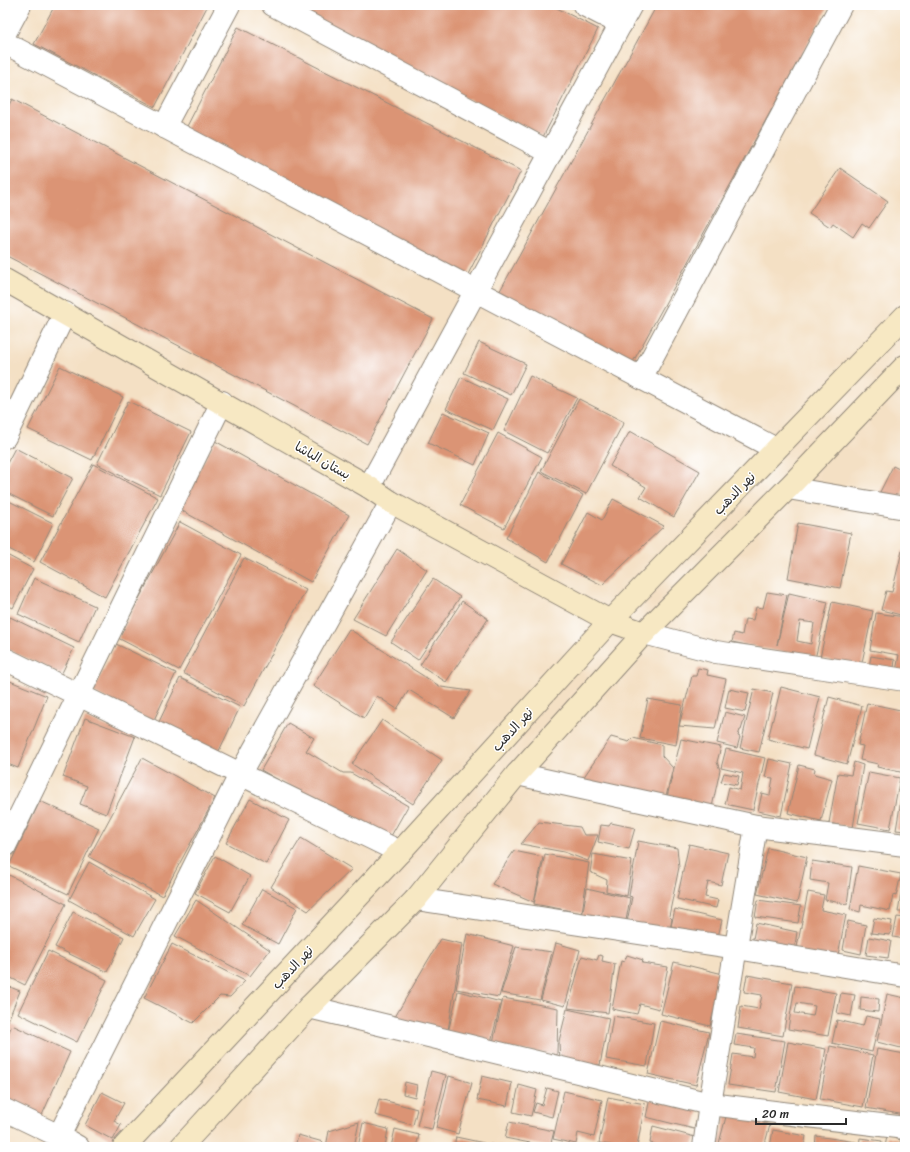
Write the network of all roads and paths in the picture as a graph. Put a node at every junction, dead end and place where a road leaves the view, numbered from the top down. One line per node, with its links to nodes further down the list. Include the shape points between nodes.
1 (20, 5): 8 (street)
2 (230, 5): 10 (street)
3 (273, 5): 11 (street)
4 (584, 5): 7 (street)
5 (631, 5): 7 (street)
6 (841, 5): 17 (street)
7 (621, 24): 11 (street)
8 (5, 33)
9 (5, 43): 10 (street)
10 (164, 127): 13 (street)
11 (551, 153): 13 (street)
12 (5, 280): 14 (main road, بستان الباشا)
13 (476, 292): 17 (street); 21 (street)
14 (65, 313): 18 (main road, بستان الباشا); 19 (street)
15 (905, 316): 20 (main road, نهر الدهب)
16 (905, 366): 22 (main road)
17 (641, 378): 20 (street)
18 (222, 402): 21 (main road, بستان الباشا); 29 (street)
19 (5, 437)
20 (776, 449): 25 (main road, نهر الدهب)
21 (369, 487): 23 (main road, بستان الباشا)
22 (788, 488): 24 (street); 26 (main road)
23 (391, 502): 25 (main road, بستان الباشا); 30 (street)
24 (905, 508)
25 (610, 621): 26 (main road, بستان الباشا); 35 (main road, نهر الدهب)
26 (644, 633): 28 (street, via 716,652); 31 (main road)
27 (5, 659): 29 (street)
28 (905, 680)
29 (78, 694): 30 (street); 34 (street)
30 (241, 774): 35 (street); 43 (street)
31 (517, 774): 32 (street); 36 (main road)
32 (756, 826): 33 (street); 37 (street)
33 (905, 845)
34 (5, 846)
35 (400, 852): 44 (main road, نهر الدهب)
36 (416, 899): 37 (street); 39 (main road)
37 (737, 948): 38 (street); 40 (street)
38 (905, 976)
39 (309, 1007): 40 (street); 45 (main road)
40 (710, 1104): 42 (street); 46 (street)
41 (5, 1110): 43 (street)
42 (905, 1128)
43 (68, 1142)
44 (124, 1147)
45 (182, 1147)
46 (704, 1147)

